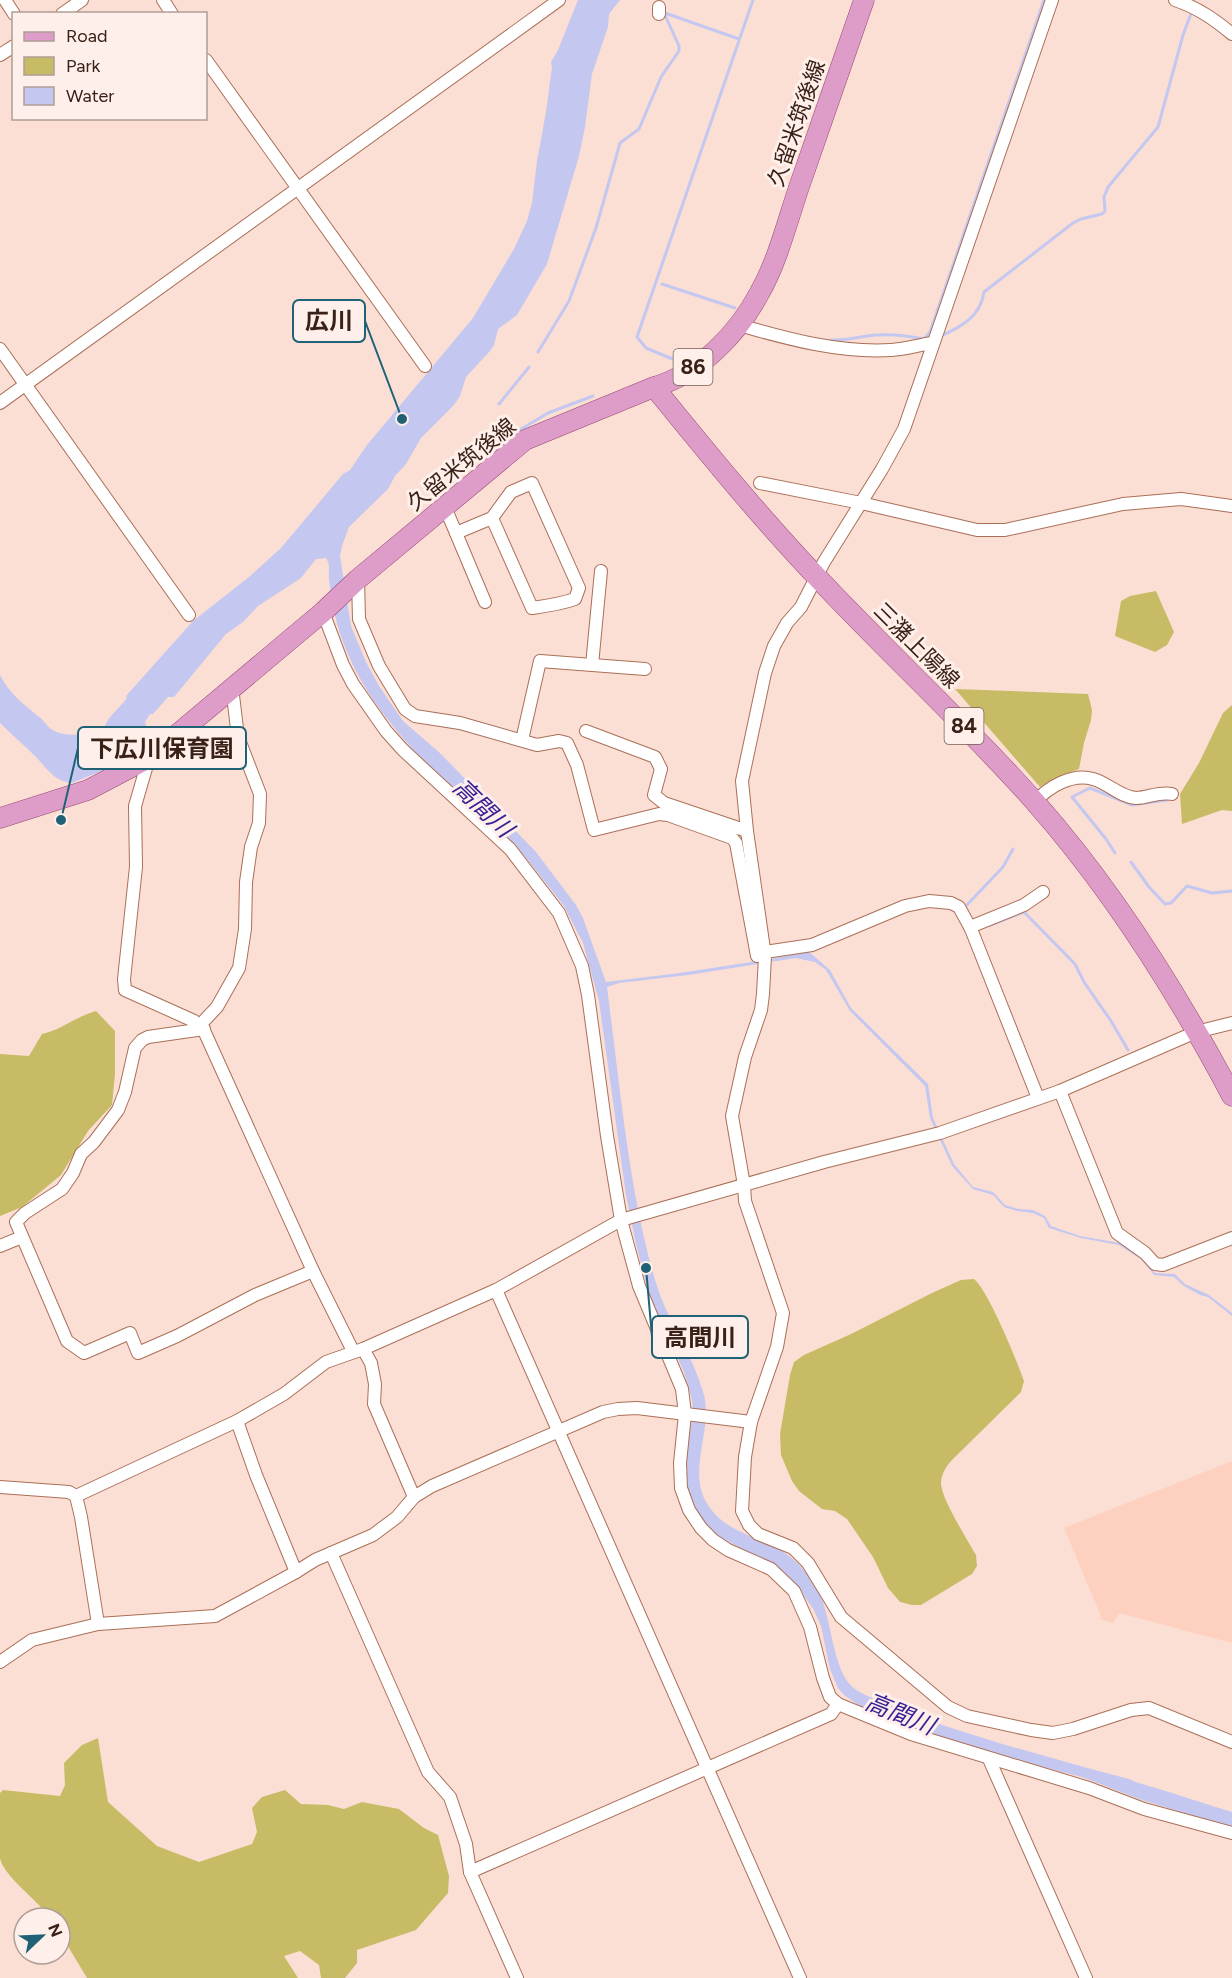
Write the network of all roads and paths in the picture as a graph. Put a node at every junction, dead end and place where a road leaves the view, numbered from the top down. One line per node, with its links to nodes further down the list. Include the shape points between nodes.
1 (82, 0): 7 (street)
2 (559, 0): 10 (street)
3 (864, 0): 11 (main road, 久留米筑後線 / 86, via 778,249 761,292)
4 (1052, 0): 12 (street)
5 (1175, 0): 6 (street)
6 (1193, 5): 8 (street)
7 (65, 12)
8 (1232, 34)
9 (207, 61): 10 (street)
10 (298, 188): 14 (street); 15 (street)
11 (739, 325): 12 (street, via 802,342 861,350 892,350); 16 (main road, 久留米筑後線 / 86, via 710,356 672,382)
12 (932, 343): 19 (street, via 904,429)
13 (0, 349): 15 (street)
14 (424, 366)
15 (26, 385): 17 (street); 29 (street)
16 (654, 387): 21 (main road, 久留米筑後線 / 86, via 525,440); 25 (main road, 三潴上陽線 / 84)
17 (0, 403)
18 (760, 483): 19 (street)
19 (861, 503): 20 (street, via 977,530 1005,530 1123,504 1181,499); 25 (street)
20 (1232, 506)
21 (445, 507): 23 (street); 26 (main road, 久留米筑後線 / 86)
22 (492, 518): 22 (street, via 532,608 574,599 579,588 532,483 511,492); 23 (street)
23 (456, 533): 27 (street)
24 (601, 570): 30 (street)
25 (816, 576): 37 (main road, 三潴上陽線 / 84); 39 (street, via 801,607 774,646 765,673 742,781)
26 (354, 583): 28 (main road, 久留米筑後線 / 86); 34 (street, via 358,619 379,666 405,709 415,716 460,723)
27 (484, 602)
28 (325, 609): 32 (main road, 久留米筑後線 / 86); 50 (street, via 343,665 386,731 510,849 559,913 582,966 588,995)
29 (189, 615)
30 (592, 665): 31 (street); 34 (street, via 540,661)
31 (645, 669)
32 (232, 687): 35 (main road, 久留米筑後線 / 86); 44 (street, via 238,737 260,794 260,823 251,847 239,968 218,1007)
33 (585, 731): 39 (street, via 655,757 661,769 654,795 664,803)
34 (522, 740): 42 (street, via 537,745 567,743 577,765 594,830 659,814 732,838 757,956)
35 (149, 758): 38 (main road, 久留米筑後線 / 86, via 88,790); 44 (street, via 135,806 136,867 125,990)
36 (1172, 794): 37 (street, via 1136,798 1093,779 1078,778 1055,785)
37 (1035, 802): 45 (main road, 三潴上陽線 / 84, via 1132,929)
38 (0, 818)
39 (747, 831): 42 (street)
40 (1043, 892): 41 (street)
41 (971, 930): 42 (street, via 959,907 929,902 905,906 812,945); 48 (street)
42 (765, 958): 49 (street, via 761,1010 745,1057 732,1116)
43 (1232, 1023): 45 (street)
44 (199, 1025): 51 (street, via 148,1037 135,1048 118,1110 81,1154 62,1189 16,1222); 54 (street)
45 (1196, 1032): 46 (street); 47 (main road, 三潴上陽線 / 84)
46 (1060, 1091): 48 (street); 52 (street, via 1118,1233 1155,1264 1162,1265)
47 (1232, 1096)
48 (1038, 1098): 49 (street, via 938,1133)
49 (744, 1185): 50 (street); 59 (street, via 745,1201 783,1313 777,1347)
50 (621, 1220): 55 (street); 57 (street, via 639,1286 682,1389)
51 (22, 1237): 53 (street); 54 (street, via 67,1341 84,1353 130,1333 138,1353 255,1295)
52 (1232, 1238)
53 (0, 1246)
54 (314, 1271): 56 (street)
55 (496, 1290): 56 (street); 60 (street)
56 (358, 1350): 58 (street, via 326,1362 284,1394); 63 (street, via 371,1364 374,1404)
57 (688, 1414): 59 (street); 60 (street, via 618,1408); 68 (street, via 680,1463 681,1488 688,1510 713,1540 771,1569 794,1590 810,1627 822,1678 830,1697)
58 (237, 1421): 62 (street); 65 (street)
59 (751, 1422): 69 (street, via 742,1511 748,1524 758,1534 793,1548 808,1563 841,1617 948,1707 968,1716 1053,1732 1149,1708)
60 (559, 1431): 63 (street); 71 (street)
61 (0, 1487): 62 (street, via 69,1492)
62 (76, 1496): 66 (street)
63 (414, 1497): 64 (street, via 397,1517 373,1535)
64 (331, 1553): 65 (street); 73 (street, via 428,1772 450,1797 466,1844)
65 (296, 1572): 66 (street, via 215,1616)
66 (98, 1624): 67 (street, via 32,1640)
67 (0, 1662)
68 (838, 1704): 70 (street, via 911,1734); 71 (street, via 831,1714)
69 (1232, 1742)
70 (989, 1759): 72 (street); 76 (street)
71 (707, 1767): 73 (street); 75 (street)
72 (1232, 1833)
73 (470, 1872): 74 (street)
74 (517, 1978)
75 (800, 1978)
76 (1086, 1978)

